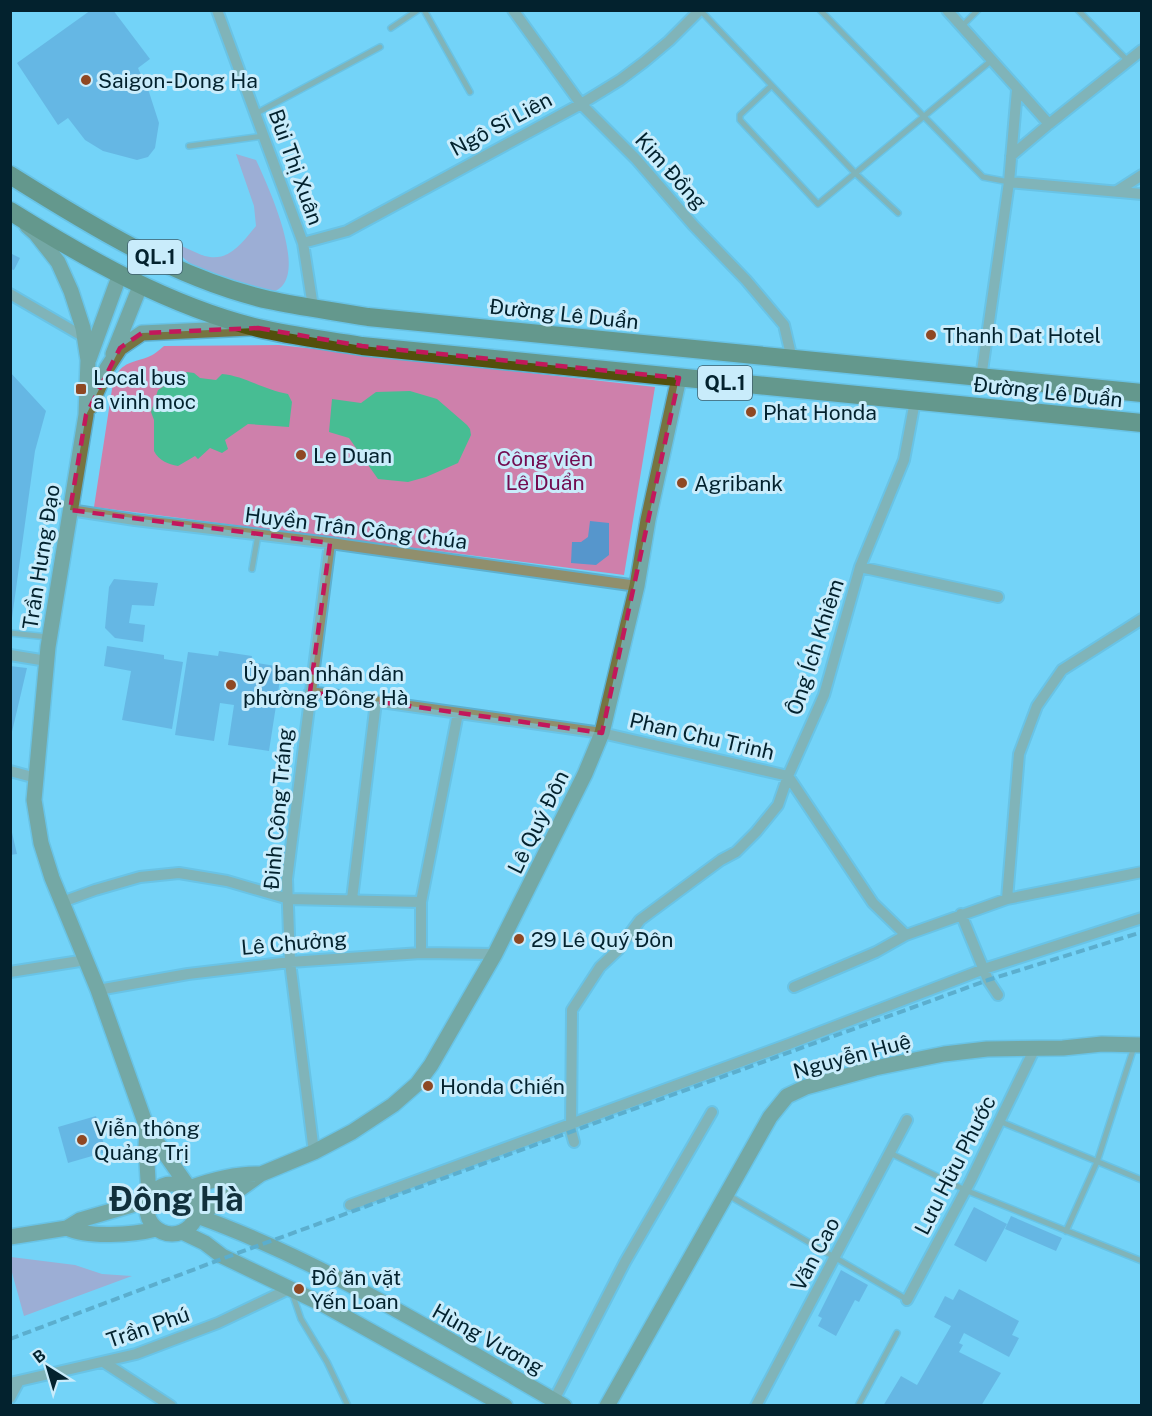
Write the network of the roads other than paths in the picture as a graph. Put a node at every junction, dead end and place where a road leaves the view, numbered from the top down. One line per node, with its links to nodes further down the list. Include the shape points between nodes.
1 (217, 10): 20 (street, Bùi Thị Xuân)
2 (418, 10): 11 (lane)
3 (424, 10): 18 (lane)
4 (513, 10): 19 (street, Kim Đồng)
5 (700, 10): 16 (lane); 19 (street, Ngô Sĩ Liên, via 644,62)
6 (820, 10): 21 (lane)
7 (946, 10): 10 (street)
8 (978, 10): 10 (lane)
9 (1078, 10): 15 (lane)
10 (962, 26): 14 (street)
11 (391, 28)
12 (381, 47): 20 (lane)
13 (1142, 50): 15 (street)
14 (992, 60): 17 (street); 21 (lane)
15 (1127, 60): 22 (street)
16 (771, 86): 26 (lane); 26 (lane, via 740,115 740,120 818,204)
17 (1017, 90): 22 (street); 25 (street)
18 (470, 92)
19 (581, 104): 34 (street, Ngô Sĩ Liên, via 347,231); 45 (street, Kim Đồng, via 636,159 784,325)
20 (255, 114): 23 (street, Bùi Thị Xuân)
21 (925, 117): 26 (lane); 29 (lane, via 983,177)
22 (1049, 124): 25 (street)
23 (264, 136): 24 (lane); 34 (street, Bùi Thị Xuân)
24 (189, 146)
25 (1011, 156): 29 (street)
26 (856, 174): 33 (lane)
27 (10, 175): 35 (highway, Đường Lê Duẩn / QL.1)
28 (1142, 175): 30 (street)
29 (1009, 182): 30 (street); 49 (street)
30 (1117, 191): 31 (street)
31 (1142, 194)
32 (10, 212): 37 (highway, Đường Lê Duẩn / QL.1); 42 (main road, Trần Hưng Đạo, via 36,234 58,262)
33 (898, 213)
34 (303, 243): 40 (street, Bùi Thị Xuân)
35 (132, 247): 36 (highway, Đường Lê Duẩn / QL.1); 37 (highway)
36 (154, 257): 38 (highway); 40 (highway, Đường Lê Duẩn / QL.1, via 204,280 267,300)
37 (120, 274): 38 (highway, Đường Lê Duẩn / QL.1); 46 (main road)
38 (141, 284): 41 (highway, Đường Lê Duẩn / QL.1, via 194,308); 47 (main road)
39 (10, 294): 42 (street)
40 (313, 307): 43 (highway); 44 (highway, Đường Lê Duẩn / QL.1)
41 (258, 328): 43 (highway, Đường Lê Duẩn / QL.1); 47 (main road, via 142,333 120,348)
42 (84, 337): 46 (main road, Trần Hưng Đạo)
43 (309, 337): 48 (highway, Đường Lê Duẩn / QL.1, via 362,346)
44 (681, 349): 45 (highway, Đường Lê Duẩn / QL.1); 48 (highway)
45 (792, 359): 49 (highway, Đường Lê Duẩn / QL.1)
46 (88, 360): 52 (main road, Trần Hưng Đạo)
47 (107, 368): 52 (main road)
48 (679, 378): 51 (highway, Đường Lê Duẩn / QL.1); 59 (main road, Lê Quý Đôn)
49 (981, 378): 50 (highway, Đường Lê Duẩn / QL.1)
50 (1142, 393)
51 (915, 401): 53 (highway, Đường Lê Duẩn / QL.1); 57 (street, Ông Ích Khiêm, via 904,460)
52 (86, 415): 54 (main road, Trần Hưng Đạo)
53 (1142, 423)
54 (70, 510): 55 (street, Huyền Trân Công Chúa); 63 (main road, Trần Hưng Đạo)
55 (258, 535): 56 (street, Huyền Trân Công Chúa); 58 (lane)
56 (330, 543): 59 (street, Huyền Trân Công Chúa); 66 (street, Đinh Công Tráng)
57 (860, 567): 60 (street); 71 (street, Ông Ích Khiêm, via 824,695)
58 (252, 569)
59 (637, 586): 69 (main road, Lê Quý Đôn)
60 (998, 597)
61 (1142, 619): 76 (street, via 1062,670 1037,706 1019,754)
62 (10, 633): 63 (lane)
63 (50, 637): 65 (main road, Trần Hưng Đạo)
64 (10, 655): 65 (street)
65 (47, 661): 72 (main road, Trần Hưng Đạo)
66 (310, 692): 67 (street, Phan Chu Trinh); 74 (street, Đinh Công Tráng, via 287,879)
67 (376, 702): 68 (street, Phan Chu Trinh); 75 (street)
68 (458, 713): 69 (street, Phan Chu Trinh); 78 (street)
69 (602, 733): 71 (street, Phan Chu Trinh); 83 (main road, Lê Quý Đôn)
70 (10, 771): 72 (street)
71 (788, 776): 81 (street, Phan Chu Trinh, via 873,903); 96 (street, Ông Ích Khiêm, via 778,805 756,832 736,852 640,920 600,967 572,1011)
72 (36, 778): 77 (main road, Trần Hưng Đạo, via 34,800 41,843)
73 (1142, 872): 76 (street)
74 (289, 899): 75 (street); 77 (street, via 227,881 179,873 140,877); 85 (street, Đinh Công Tráng)
75 (352, 899): 78 (street)
76 (1007, 899): 79 (street)
77 (62, 902): 84 (main road, Trần Hưng Đạo)
78 (422, 902): 82 (street)
79 (961, 914): 81 (street); 86 (street)
80 (1142, 918): 86 (street)
81 (906, 935): 88 (street)
82 (421, 953): 83 (street, Lê Chưởng); 85 (street, Lê Chưởng)
83 (495, 954): 99 (main road, Lê Quý Đôn, via 417,1084 393,1105)
84 (86, 960): 87 (street); 89 (main road, Trần Hưng Đạo)
85 (290, 962): 89 (street, Lê Chưởng); 99 (street, Đinh Công Tráng)
86 (984, 969): 90 (street); 96 (street)
87 (10, 972)
88 (794, 987)
89 (98, 990): 97 (main road, Trần Hưng Đạo)
90 (998, 995)
91 (1138, 1045): 92 (main road, Nguyễn Huệ); 101 (lane)
92 (1035, 1048): 95 (street, Lưu Hữu Phước); 106 (main road, Nguyễn Huệ, via 944,1054 875,1068 797,1091 770,1118)
93 (712, 1112): 123 (street, via 625,1262)
94 (907, 1120): 100 (street, Văn Cao)
95 (999, 1121): 101 (lane); 105 (street, Lưu Hữu Phước)
96 (571, 1124): 98 (street, Ông Ích Khiêm); 108 (street)
97 (147, 1128): 104 (main road, Trần Hưng Đạo); 107 (main road, Trần Hưng Đạo)
98 (574, 1142)
99 (314, 1152): 102 (main road, Lê Quý Đôn)
100 (890, 1153): 105 (lane); 115 (street, Văn Cao)
101 (1097, 1162): 103 (lane); 112 (lane)
102 (261, 1174): 104 (main road, Lê Quý Đôn, via 248,1173); 109 (main road, Lê Quý Đôn)
103 (1142, 1180)
104 (189, 1188): 107 (main road, via 167,1184); 109 (main road)
105 (965, 1190): 112 (lane); 118 (street, Lưu Hữu Phước)
106 (727, 1194): 115 (lane); 127 (main road, Nguyễn Huệ)
107 (149, 1196): 110 (main road); 111 (main road, via 148,1220)
108 (350, 1204)
109 (197, 1216): 113 (main road); 123 (main road, Hùng Vương, via 237,1230 339,1280)
110 (67, 1228): 111 (main road, via 92,1233); 114 (main road)
111 (156, 1229): 113 (main road, via 165,1234)
112 (1066, 1231): 116 (lane)
113 (182, 1232): 117 (main road, via 222,1256)
114 (10, 1237)
115 (835, 1257): 118 (lane); 128 (street, Văn Cao)
116 (1142, 1262)
117 (291, 1288): 120 (street, Trần Phú, via 218,1323); 125 (lane, via 302,1319); 126 (main road)
118 (907, 1300)
119 (897, 1333): 129 (lane)
120 (105, 1363): 121 (street, Trần Phú); 124 (street)
121 (14, 1383): 122 (street)
122 (10, 1398)
123 (559, 1403)
124 (171, 1406)
125 (348, 1406)
126 (505, 1406)
127 (607, 1406)
128 (756, 1406)
129 (858, 1406)

